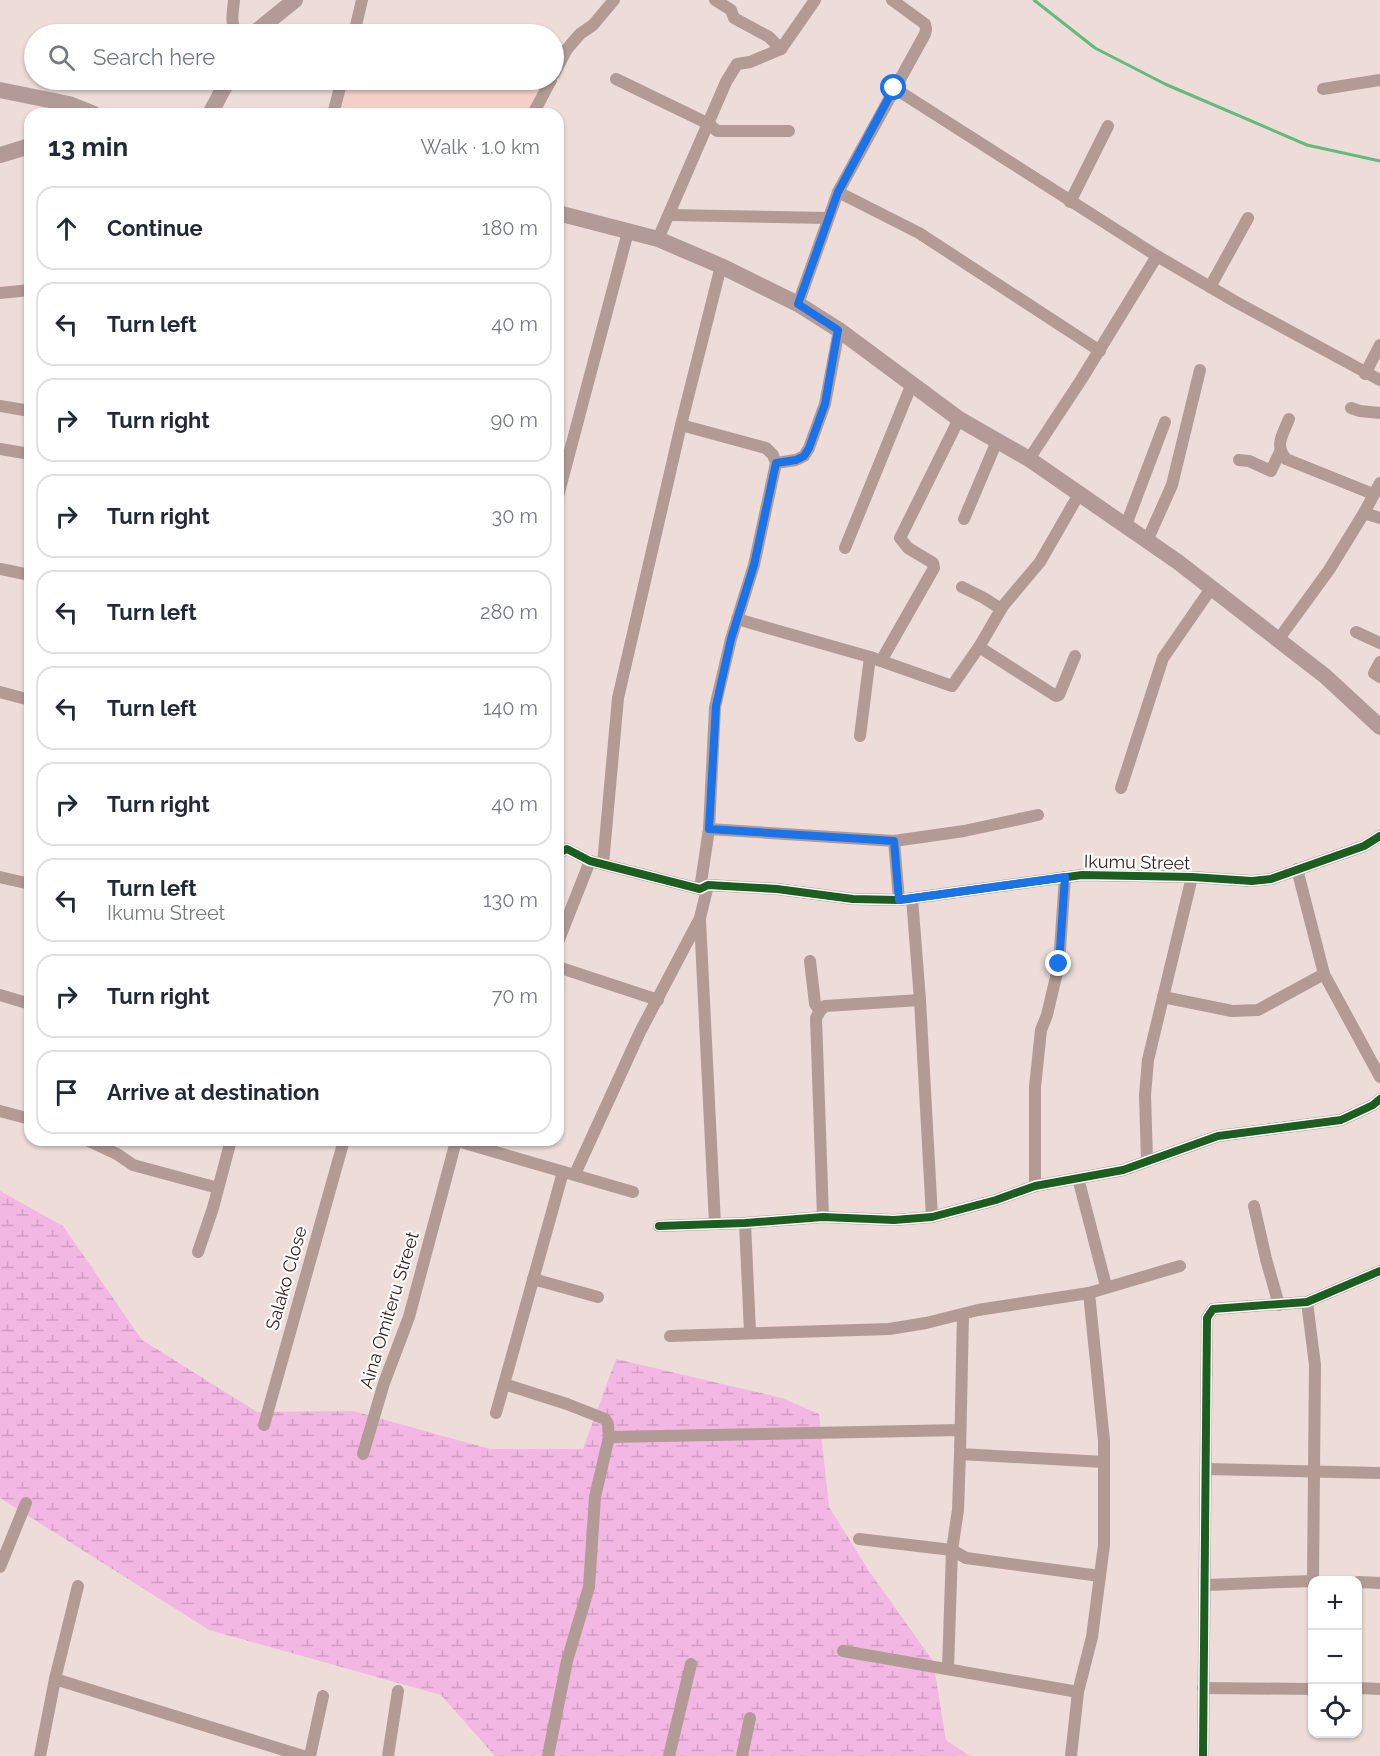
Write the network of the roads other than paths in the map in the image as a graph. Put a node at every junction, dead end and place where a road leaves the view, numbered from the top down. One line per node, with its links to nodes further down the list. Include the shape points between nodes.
1 (234, 0): 8 (street)
2 (295, 0): 9 (main road)
3 (362, 0): 10 (street)
4 (614, 0): 12 (street)
5 (715, 0): 11 (street, via 731,10 734,18)
6 (815, 0): 11 (street)
7 (892, 0): 15 (street, via 926,29)
8 (232, 24)
9 (262, 24)
10 (356, 24)
11 (781, 49): 25 (street, via 737,64)
12 (564, 55)
13 (616, 79): 25 (street)
14 (1380, 81): 16 (street)
15 (894, 88): 30 (street); 31 (street)
16 (1323, 89)
17 (0, 90): 21 (main road)
18 (223, 90): 22 (main road)
19 (339, 90): 23 (street)
20 (546, 90): 24 (street)
21 (79, 108)
22 (213, 108)
23 (335, 108)
24 (536, 108)
25 (709, 124): 27 (street, via 717,131); 33 (street)
26 (1108, 126): 31 (street)
27 (789, 131)
28 (24, 148): 29 (main road)
29 (0, 155)
30 (838, 192): 34 (street); 46 (street, via 919,233)
31 (1070, 202): 38 (street)
32 (564, 215): 36 (main road)
33 (669, 215): 34 (street); 37 (street)
34 (828, 218): 43 (street)
35 (1248, 218): 40 (street)
36 (628, 232): 37 (main road); 66 (street)
37 (658, 239): 39 (main road)
38 (1157, 256): 40 (street); 46 (street)
39 (721, 266): 43 (main road); 58 (street)
40 (1210, 287): 48 (street)
41 (24, 291): 42 (street)
42 (0, 293)
43 (798, 304): 44 (main road)
44 (838, 330): 50 (main road); 65 (street, via 825,404 809,448 796,460)
45 (1380, 345): 48 (street)
46 (1100, 351): 63 (street)
47 (1200, 370): 73 (street, via 1172,485)
48 (1365, 374): 49 (street)
49 (1380, 380)
50 (911, 386): 55 (main road); 74 (street)
51 (0, 406): 53 (street)
52 (1351, 408): 54 (street)
53 (24, 410)
54 (1380, 412)
55 (959, 419): 59 (main road); 86 (street, via 900,538 908,548 933,563 934,568)
56 (1289, 419): 61 (street, via 1278,446)
57 (1165, 422): 72 (street)
58 (681, 425): 65 (street, via 766,448); 100 (street, via 618,699)
59 (997, 441): 63 (main road); 71 (street)
60 (0, 449): 62 (street)
61 (1280, 452): 64 (street, via 1270,471); 67 (street, via 1286,459)
62 (24, 453)
63 (1029, 459): 68 (main road)
64 (1239, 460)
65 (776, 463): 80 (street, via 754,565)
66 (564, 473)
67 (1377, 489): 69 (street)
68 (1080, 494): 72 (main road); 79 (street, via 1040,562)
69 (1364, 513): 70 (street); 82 (street)
70 (1380, 518)
71 (964, 519)
72 (1126, 525): 73 (main road)
73 (1147, 541): 78 (main road)
74 (845, 548)
75 (0, 569): 76 (street)
76 (24, 574)
77 (962, 587): 79 (street)
78 (1212, 587): 82 (main road); 93 (street, via 1163,658)
79 (1001, 609): 84 (street)
80 (737, 619): 86 (street); 95 (street, via 716,706)
81 (1356, 632): 83 (street)
82 (1278, 640): 91 (main road, via 1325,676)
83 (1380, 643)
84 (979, 647): 85 (street, via 1056,696); 86 (street, via 952,686)
85 (1074, 656)
86 (875, 659): 92 (street)
87 (1380, 662): 88 (street, via 1374,674)
88 (1380, 677)
89 (0, 692): 90 (street)
90 (24, 698)
91 (1380, 727)
92 (860, 736)
93 (1121, 788)
94 (1038, 815): 97 (street)
95 (709, 829): 97 (street); 106 (street)
96 (1380, 836): 101 (street, Ikumu Street, via 1364,846)
97 (894, 841): 107 (street)
98 (564, 850): 99 (street, Ikumu Street)
99 (590, 861): 100 (street, Ikumu Street); 109 (street)
100 (603, 864): 106 (street, Ikumu Street)
101 (1297, 869): 104 (street, Ikumu Street, via 1252,881); 112 (street)
102 (0, 877): 105 (street)
103 (1065, 877): 104 (street, Ikumu Street); 107 (street, Ikumu Street); 131 (street, via 1059,964 1041,1030 1035,1087)
104 (1192, 877): 114 (street)
105 (24, 883)
106 (704, 887): 107 (street, Ikumu Street, via 777,889 853,899); 108 (street)
107 (906, 899): 116 (street)
108 (700, 918): 115 (street); 138 (street)
109 (564, 927)
110 (810, 961): 118 (street, via 815,1004)
111 (564, 969): 115 (street)
112 (1324, 974): 114 (street, via 1258,1010 1232,1011); 119 (street)
113 (0, 995): 117 (street)
114 (1163, 997): 128 (street, via 1148,1060)
115 (658, 1000): 129 (street)
116 (920, 1000): 118 (street, via 825,1006); 136 (street)
117 (24, 1002)
118 (820, 1011): 135 (street, via 816,1018)
119 (1379, 1072)
120 (1380, 1099): 128 (street, via 1341,1120 1218,1136)
121 (0, 1111): 122 (street)
122 (24, 1117)
123 (100, 1146): 132 (street, via 133,1165)
124 (229, 1146): 132 (street)
125 (342, 1146): 154 (street, Salako Close)
126 (453, 1146): 157 (street, Aina Omiteru Street, via 409,1317)
127 (476, 1146): 129 (street)
128 (1147, 1160): 130 (street, via 1123,1170)
129 (569, 1173): 133 (street); 143 (street)
130 (1078, 1178): 131 (street); 144 (street)
131 (1035, 1186): 136 (street)
132 (218, 1188): 140 (street)
133 (633, 1192)
134 (1254, 1206): 148 (street)
135 (823, 1217): 136 (street); 137 (street)
136 (932, 1217)
137 (745, 1223): 138 (street); 150 (street)
138 (715, 1224): 139 (street)
139 (660, 1226)
140 (198, 1251)
141 (1180, 1266): 144 (street)
142 (1380, 1271): 147 (street)
143 (533, 1279): 146 (street); 152 (street)
144 (1106, 1286): 145 (street)
145 (1089, 1293): 149 (street); 159 (street)
146 (597, 1297)
147 (1307, 1302): 148 (street); 161 (street, via 1315,1365)
148 (1280, 1305): 160 (street, via 1213,1309 1207,1318)
149 (963, 1314): 150 (street, via 889,1329); 155 (street)
150 (750, 1332): 151 (street)
151 (670, 1336)
152 (504, 1384): 153 (street); 156 (street, via 605,1419)
153 (496, 1413)
154 (264, 1425)
155 (960, 1430): 156 (street); 158 (street)
156 (609, 1437): 190 (street, via 595,1497 589,1587 567,1661)
157 (363, 1454)
158 (960, 1454): 159 (street); 165 (street)
159 (1104, 1462): 167 (street)
160 (1206, 1469): 161 (street); 173 (street)
161 (1315, 1472): 162 (street); 168 (street)
162 (1380, 1473)
163 (26, 1503): 166 (street)
164 (859, 1539): 165 (street)
165 (952, 1550): 167 (street, via 966,1558); 176 (street)
166 (0, 1568)
167 (1100, 1576): 183 (street, via 1092,1638)
168 (1312, 1576)
169 (1308, 1581): 173 (street)
170 (1362, 1582): 171 (street)
171 (1380, 1583)
172 (78, 1586): 177 (street)
173 (1206, 1586): 178 (street)
174 (843, 1651): 176 (street)
175 (691, 1664): 191 (street)
176 (948, 1669): 183 (street)
177 (55, 1679): 186 (street); 187 (street)
178 (1203, 1688): 180 (street); 194 (street)
179 (1362, 1688): 181 (street)
180 (1308, 1689)
181 (1380, 1689)
182 (398, 1691): 189 (street)
183 (1078, 1692): 193 (street)
184 (323, 1696): 188 (street)
185 (750, 1718): 192 (street)
186 (40, 1756)
187 (303, 1756)
188 (310, 1756)
189 (388, 1756)
190 (548, 1756)
191 (669, 1756)
192 (742, 1756)
193 (1071, 1756)
194 (1203, 1756)

